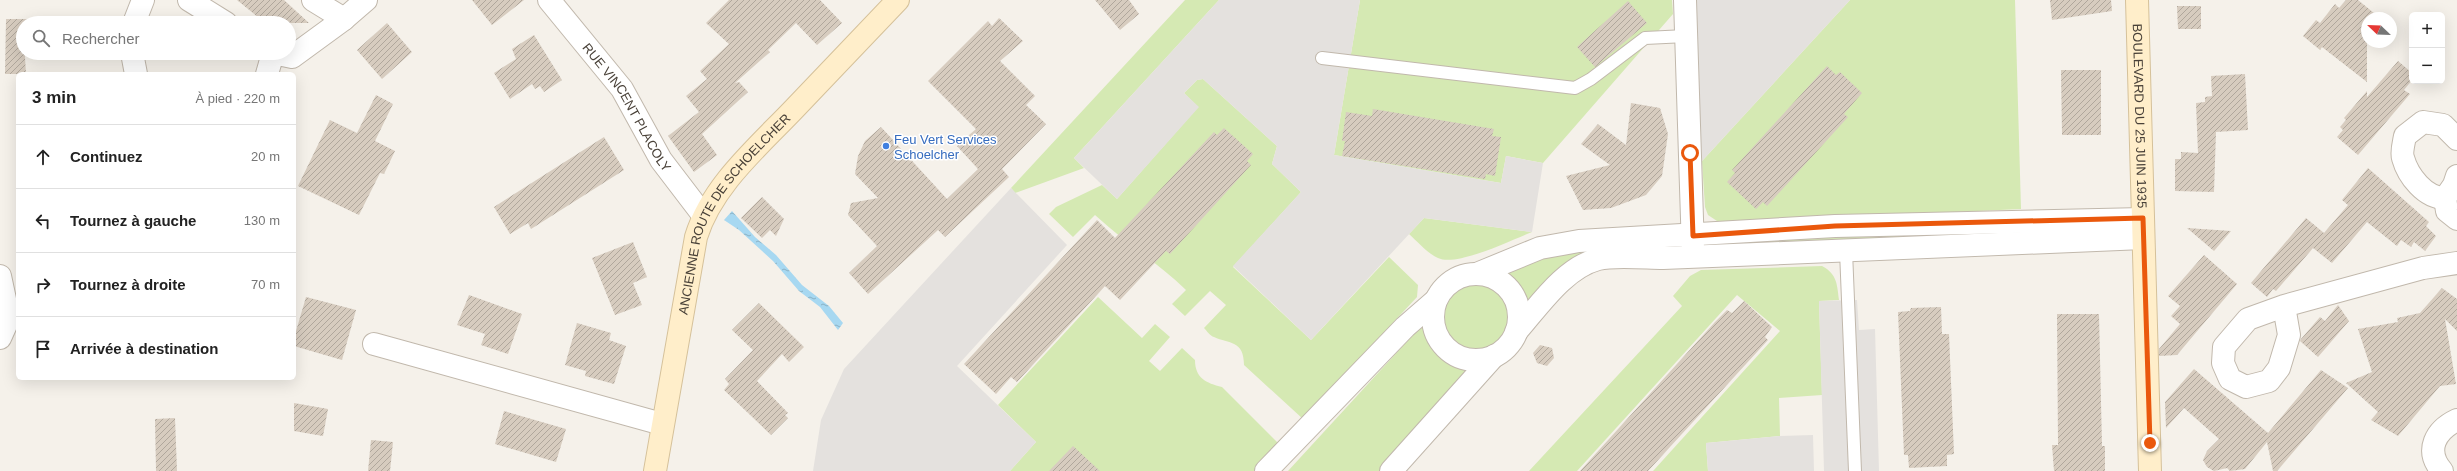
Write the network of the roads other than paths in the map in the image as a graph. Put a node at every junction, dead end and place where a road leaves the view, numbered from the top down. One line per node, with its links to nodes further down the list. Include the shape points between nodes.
1 (143, 0): 9 (street)
2 (189, 0): 10 (street)
3 (313, 0): 11 (street)
4 (366, 0): 11 (street)
5 (549, 0): 22 (street, RUE VINCENT PLACOLY, via 622,89 661,160)
6 (898, 0): 22 (main road, ANCIENNE ROUTE DE SCHOELCHER, via 755,149 716,195)
7 (1685, 0): 12 (street)
8 (2137, 0): 24 (main road, BOULEVARD DU 25 JUIN 1935)
9 (137, 16)
10 (215, 16)
11 (344, 19): 13 (street)
12 (1686, 36): 14 (lane, via 1645,38 1575,88); 25 (street)
13 (296, 53)
14 (1322, 58)
15 (133, 60): 17 (street)
16 (271, 60): 18 (street)
17 (136, 72)
18 (268, 72)
19 (2457, 139): 21 (street, via 2443,125 2423,122 2405,136 2402,157 2415,181 2436,198)
20 (2457, 176): 21 (street)
21 (2445, 198): 23 (street, via 2447,211)
22 (703, 215): 37 (main road, ANCIENNE ROUTE DE SCHOELCHER, via 696,237)
23 (2457, 219)
24 (2143, 228): 25 (street, via 1835,226); 26 (street); 42 (main road, BOULEVARD DU 25 JUIN 1935, via 2151,428)
25 (1693, 246): 26 (street); 28 (street, via 1579,241 1540,248); 32 (street, via 1599,258 1578,267)
26 (1846, 251): 41 (lane)
27 (2457, 262): 31 (street, via 2422,268)
28 (1479, 273): 30 (street, via 1463,275 1451,281); 32 (street, via 1492,276 1504,283 1512,293 1518,306)
29 (0, 276): 33 (street, via 8,318)
30 (1436, 300): 35 (street, via 1432,315 1434,330 1441,343 1452,353 1465,359 1479,360); 39 (street, via 1404,327)
31 (2284, 306)
32 (1516, 332): 35 (street, via 1503,350)
33 (0, 338)
34 (374, 344): 37 (street)
35 (1494, 356): 40 (street)
36 (2457, 420): 43 (street, via 2443,427 2434,441 2434,456)
37 (662, 424): 38 (main road, ANCIENNE ROUTE DE SCHOELCHER)
38 (655, 471)
39 (1266, 471)
40 (1391, 471)
41 (1855, 471)
42 (2150, 471)
43 (2442, 471)

